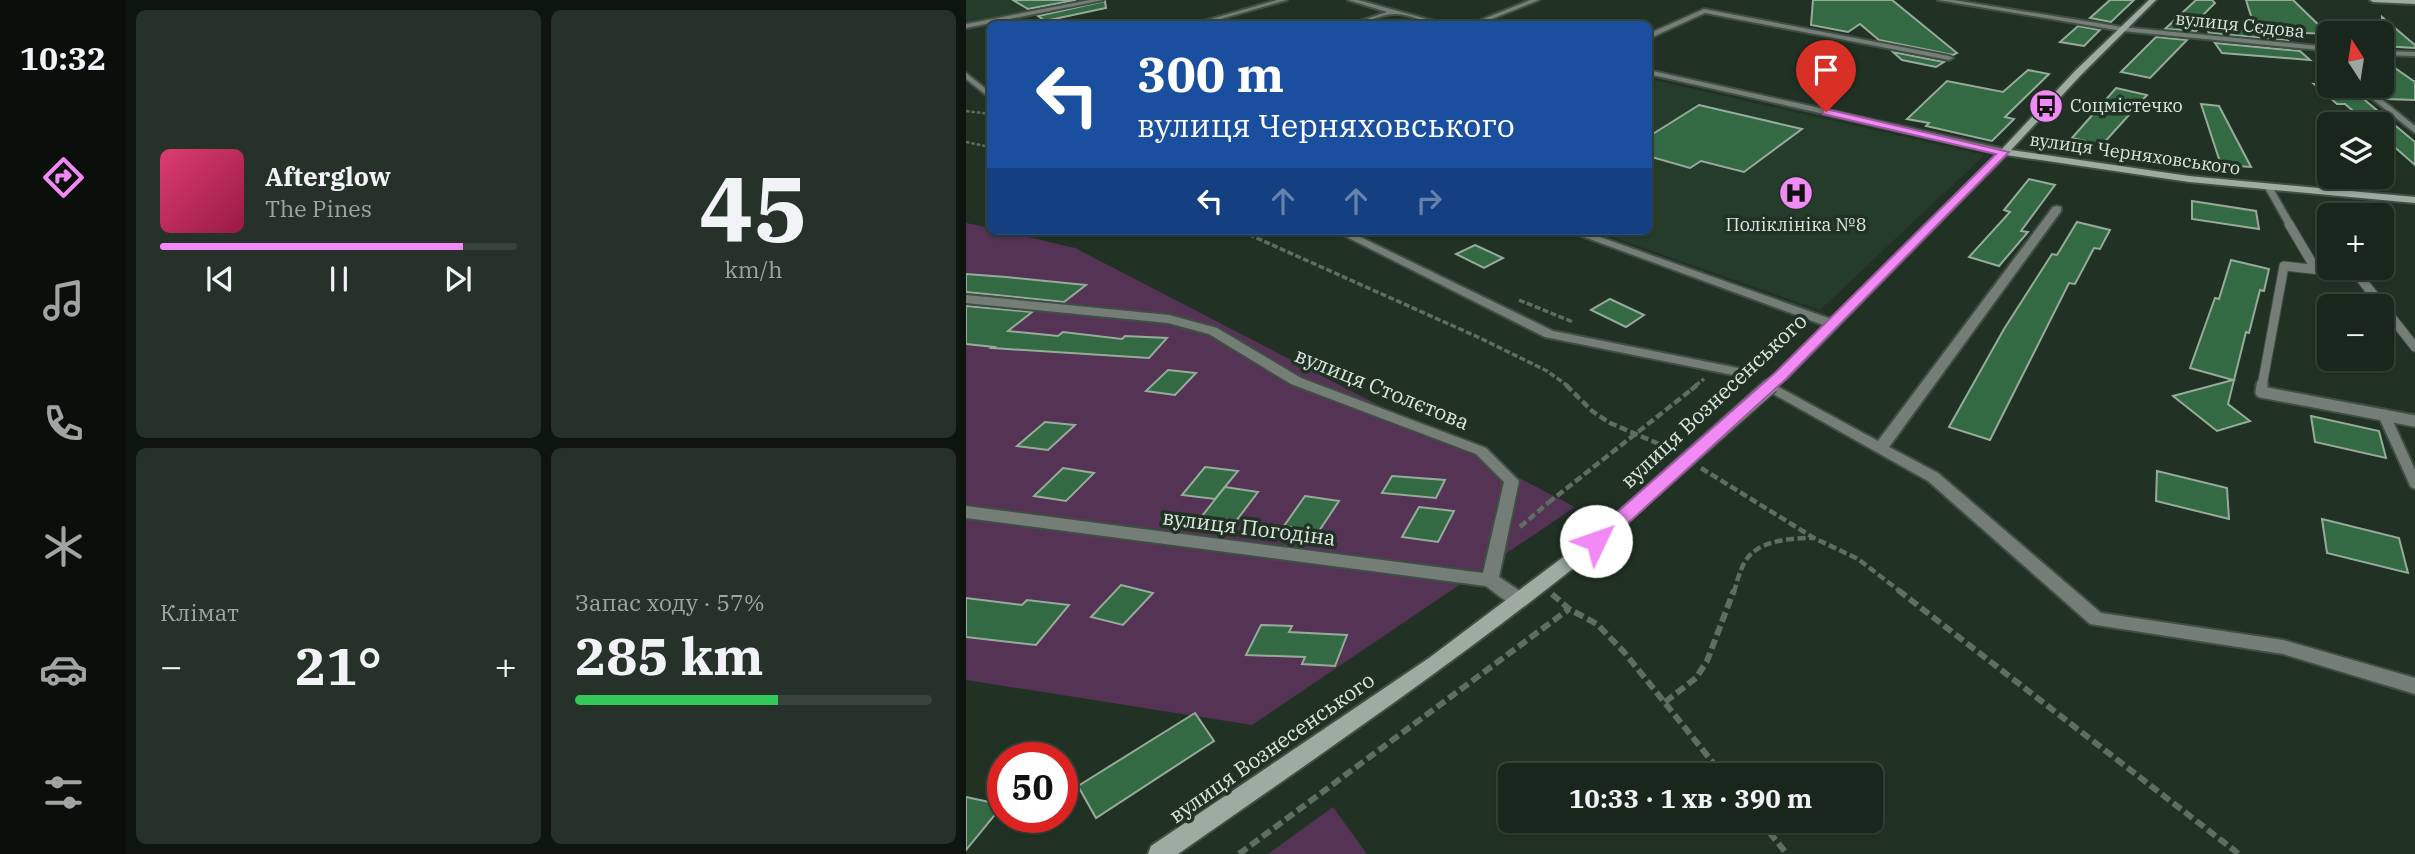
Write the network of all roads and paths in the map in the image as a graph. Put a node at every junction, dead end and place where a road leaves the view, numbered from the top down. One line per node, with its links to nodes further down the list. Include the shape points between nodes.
1 (1100, 0): 10 (street)
2 (1284, 0): 11 (street)
3 (1351, 0): 9 (street)
4 (1536, 0): 14 (street)
5 (1941, 0): 17 (street, вулиця Сєдова)
6 (2153, 0): 17 (main road, вулиця Вознесенського)
7 (2373, 0): 8 (main road)
8 (2415, 2)
9 (1395, 12): 12 (street); 13 (street)
10 (992, 21)
11 (1208, 21)
12 (1365, 21)
13 (1430, 21)
14 (1482, 21)
15 (987, 22): 16 (street)
16 (966, 26)
17 (2122, 29): 19 (street, вулиця Сєдова); 36 (main road, вулиця Вознесенського)
18 (1652, 35): 24 (street, via 1704,11)
19 (2313, 48): 20 (street, вулиця Сєдова); 21 (street)
20 (2317, 48)
21 (2317, 51)
22 (2394, 53): 23 (street)
23 (2415, 54)
24 (1949, 58)
25 (1652, 73): 36 (street, вулиця Черняховського)
26 (966, 75): 28 (street)
27 (987, 86): 28 (street)
28 (981, 87): 29 (street)
29 (987, 93)
30 (2375, 98): 33 (street)
31 (966, 111): 32 (path)
32 (987, 114)
33 (2415, 130)
34 (966, 142): 35 (path)
35 (987, 146)
36 (2004, 152): 37 (main road, вулиця Черняховського); 47 (main road, вулиця Вознесенського)
37 (2269, 188): 38 (main road, вулиця Черняховського); 43 (lane)
38 (2415, 200)
39 (2057, 209): 54 (street)
40 (1250, 235): 55 (path, via 1547,372 1610,423)
41 (1348, 235): 49 (street, via 1549,334)
42 (1584, 235): 47 (street)
43 (2315, 268): 48 (lane, via 2357,274); 52 (lane, via 2284,266 2261,392)
44 (1512, 297): 46 (path)
45 (966, 299): 61 (street, вулиця Столєтова, via 1169,319 1213,331 1296,381 1481,451 1512,481)
46 (1574, 323)
47 (1830, 323): 51 (main road, вулиця Вознесенського)
48 (2415, 347)
49 (1748, 374)
50 (1707, 377): 58 (path, bridge)
51 (1774, 381): 54 (street); 62 (main road, вулиця Вознесенського, bridge)
52 (2385, 415): 53 (lane); 57 (lane)
53 (2415, 421)
54 (1880, 448): 65 (street, via 1933,477 2096,619 2283,648)
55 (1679, 454)
56 (1690, 461): 60 (path)
57 (2415, 483)
58 (1548, 503)
59 (966, 512): 61 (street, вулиця Погодіна)
60 (1814, 538): 66 (path, via 1775,540 1746,560 1707,661 1696,678); 72 (path, via 1858,559)
61 (1490, 580): 63 (street, вулиця Погодіна)
62 (1542, 586): 63 (main road, вулиця Вознесенського); 64 (path)
63 (1520, 600): 69 (main road, вулиця Вознесенського)
64 (1569, 609): 66 (path, via 1597,624); 70 (path)
65 (2415, 686)
66 (1664, 702): 67 (path)
67 (1713, 763)
68 (1770, 833): 71 (path)
69 (1159, 854)
70 (1239, 854)
71 (1787, 854)
72 (2239, 854)

